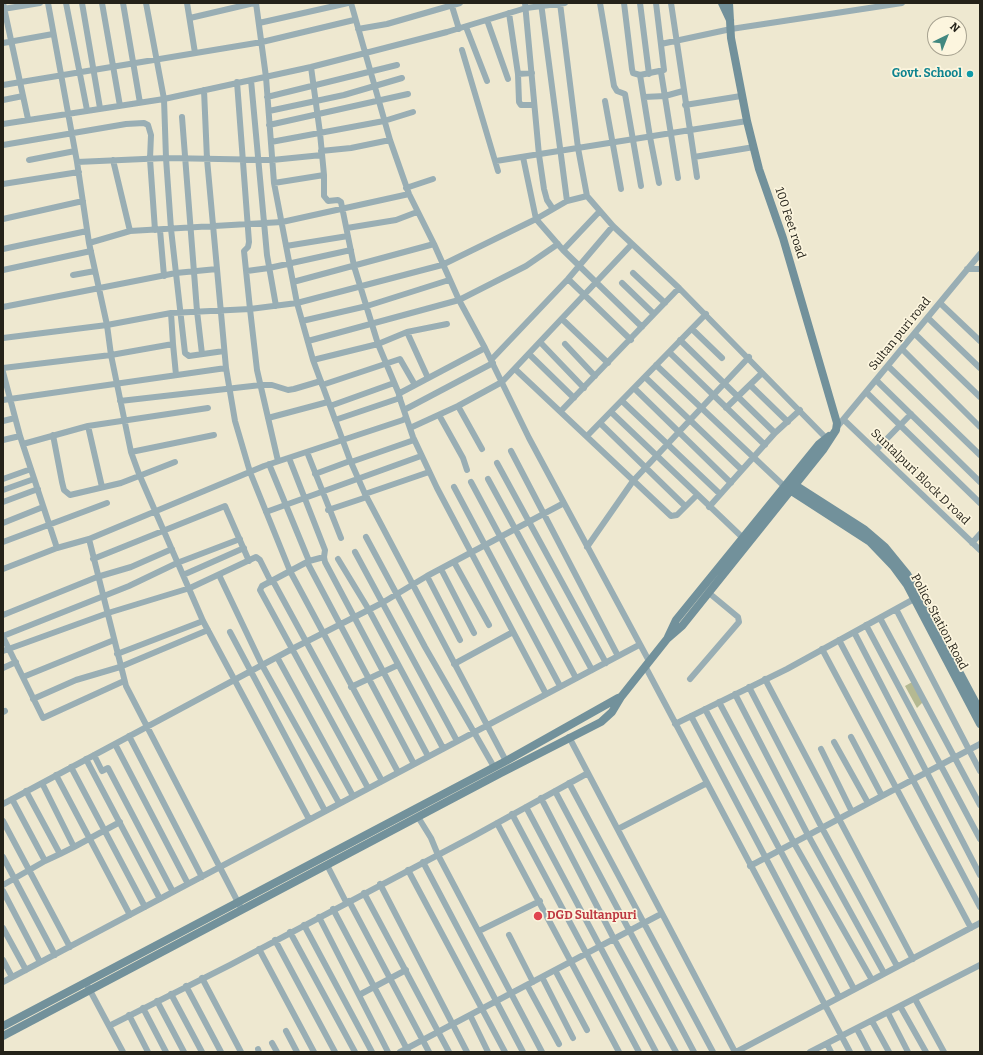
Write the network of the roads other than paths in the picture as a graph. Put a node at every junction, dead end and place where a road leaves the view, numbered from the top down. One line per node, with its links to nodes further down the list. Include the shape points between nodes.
1 (40, 3): 24 (street)
2 (48, 3): 35 (street)
3 (66, 3): 50 (street)
4 (82, 3): 49 (street)
5 (102, 3): 47 (street)
6 (123, 3): 45 (street)
7 (146, 3): 44 (street)
8 (187, 3): 26 (street)
9 (255, 3): 26 (street); 30 (street)
10 (350, 3): 27 (street); 30 (street)
11 (460, 3): 21 (street)
12 (562, 3): 22 (street); 108 (street)
13 (600, 3): 103 (street, via 614,86 617,91 625,94)
14 (624, 3): 57 (street, via 632,69)
15 (640, 3): 56 (street)
16 (656, 3): 40 (street)
17 (671, 3): 36 (street)
18 (722, 3): 29 (street, 100 Feet road)
19 (729, 3): 29 (street, 100 Feet road)
20 (902, 3): 34 (street)
21 (452, 4): 32 (street, via 387,24); 33 (street)
22 (541, 4): 23 (street); 110 (street)
23 (525, 5): 25 (street); 53 (street)
24 (4, 7): 37 (street)
25 (509, 13): 28 (street); 55 (street)
26 (190, 18): 43 (street)
27 (354, 20): 32 (street); 38 (street)
28 (487, 20): 31 (street); 60 (street)
29 (730, 21): 34 (street, 100 Feet road)
30 (259, 23): 38 (street)
31 (466, 26): 33 (street); 63 (street)
32 (358, 29): 42 (street)
33 (459, 29): 42 (street)
34 (731, 29): 36 (street); 74 (street, 100 Feet road)
35 (53, 34): 37 (street); 54 (street)
36 (676, 41): 40 (street); 69 (street)
37 (11, 42): 39 (street); 62 (street)
38 (262, 42): 43 (street); 58 (street)
39 (3, 43)
40 (661, 44): 52 (street, via 664,68)
41 (462, 50): 124 (street)
42 (365, 52): 48 (street); 51 (street)
43 (196, 53): 44 (street)
44 (158, 59): 45 (street); 76 (street)
45 (133, 63): 47 (street); 81 (street)
46 (397, 64): 51 (street)
47 (113, 66): 49 (street); 84 (street)
48 (311, 67): 58 (street); 66 (street)
49 (93, 69): 50 (street); 85 (street)
50 (78, 71): 54 (street); 86 (street)
51 (371, 72): 66 (street); 67 (street)
52 (661, 72): 56 (street); 73 (street)
53 (532, 73): 55 (street); 82 (street)
54 (60, 74): 62 (street); 89 (street)
55 (518, 74): 82 (street, via 519,102 521,105)
56 (649, 74): 57 (street)
57 (640, 75): 75 (street)
58 (266, 77): 61 (street); 72 (street)
59 (402, 78): 67 (street)
60 (508, 79)
61 (251, 80): 64 (street); 121 (street)
62 (20, 81): 65 (street); 71 (street)
63 (487, 81)
64 (237, 82): 68 (street); 123 (street)
65 (3, 85)
66 (312, 86): 72 (street); 80 (street)
67 (374, 87): 78 (street); 80 (street)
68 (204, 90): 76 (street); 118 (street)
69 (683, 91): 73 (street); 83 (street)
70 (408, 94): 78 (street)
71 (23, 96): 77 (street); 92 (street)
72 (267, 96): 87 (street)
73 (665, 96): 75 (street); 100 (street)
74 (741, 96): 83 (street); 94 (street, 100 Feet road)
75 (644, 97): 101 (street)
76 (164, 99): 81 (street); 115 (street)
77 (3, 100)
78 (379, 101): 90 (street); 93 (street)
79 (606, 101): 105 (street)
80 (315, 102): 87 (street); 90 (street)
81 (140, 103): 84 (street)
82 (534, 105): 112 (street)
83 (685, 105): 97 (street)
84 (120, 106): 85 (street)
85 (100, 108): 86 (street)
86 (87, 110): 89 (street)
87 (269, 111): 96 (street)
88 (413, 112): 93 (street)
89 (69, 113): 92 (street); 99 (street)
90 (317, 114): 96 (street); 98 (street)
91 (182, 117): 116 (street)
92 (28, 119): 95 (street)
93 (384, 121): 98 (street); 102 (street)
94 (747, 121): 97 (street); 107 (street, 100 Feet road)
95 (3, 124)
96 (270, 125): 104 (street)
97 (689, 130): 100 (street); 114 (street)
98 (320, 133): 104 (street); 111 (street)
99 (72, 134): 106 (street); 109 (street); 117 (street, via 144,123 150,129)
100 (670, 134): 101 (street); 130 (street)
101 (650, 137): 103 (street); 133 (street)
102 (390, 140): 111 (street); 136 (street)
103 (633, 140): 105 (street); 135 (street)
104 (271, 142): 122 (street)
105 (613, 143): 108 (street); 137 (street)
106 (3, 145)
107 (754, 147): 114 (street); 301 (street, 100 Feet road, via 783,238)
108 (578, 148): 110 (street); 139 (street)
109 (75, 151): 119 (street); 125 (street)
110 (560, 151): 112 (street); 141 (street)
111 (321, 153): 122 (street); 128 (street)
112 (539, 155): 113 (street); 142 (street, via 544,189)
113 (523, 157): 124 (street); 147 (street)
114 (694, 157): 129 (street)
115 (166, 158): 116 (street); 117 (street); 155 (street)
116 (185, 158): 118 (street); 153 (street)
117 (150, 159): 120 (street); 156 (street)
118 (207, 159): 123 (street); 151 (street)
119 (29, 160)
120 (113, 160): 125 (street); 158 (street)
121 (259, 160): 122 (street); 123 (street); 150 (street)
122 (272, 160): 132 (street)
123 (243, 161): 149 (street)
124 (496, 161): 126 (street)
125 (77, 162): 127 (street)
126 (498, 171)
127 (79, 172): 134 (street); 140 (street)
128 (324, 175): 132 (street); 143 (street, via 326,200 339,200)
129 (697, 177)
130 (678, 178)
131 (433, 179): 136 (street)
132 (274, 183): 148 (street)
133 (659, 183)
134 (3, 184)
135 (640, 186)
136 (406, 188): 138 (street)
137 (621, 189)
138 (409, 194): 143 (street); 144 (street)
139 (587, 196): 141 (street); 145 (street)
140 (83, 201): 146 (street); 157 (street)
141 (566, 201): 142 (street)
142 (553, 208): 147 (street)
143 (343, 210): 148 (street); 154 (street)
144 (417, 212): 154 (street, via 396,220); 161 (street)
145 (599, 212): 152 (street); 167 (street)
146 (3, 219)
147 (536, 219): 162 (street); 171 (street)
148 (282, 222): 150 (street); 164 (street)
149 (248, 224): 150 (street); 151 (street); 179 (street, via 249,245 244,251)
150 (264, 224): 174 (street)
151 (213, 226): 153 (street); 175 (street)
152 (613, 226): 163 (street); 172 (street)
153 (190, 228): 155 (street); 181 (street)
154 (347, 228): 159 (street)
155 (171, 229): 156 (street); 182 (street)
156 (157, 230): 158 (street); 185 (street)
157 (87, 231): 160 (street); 165 (street)
158 (130, 232): 160 (street)
159 (348, 236): 164 (street); 166 (street)
160 (89, 243): 168 (street)
161 (434, 244): 171 (street); 173 (street)
162 (558, 244): 167 (street); 195 (street, via 526,266)
163 (632, 244): 189 (street); 192 (street)
164 (286, 246): 170 (street)
165 (3, 249)
166 (351, 250): 170 (street); 173 (street)
167 (563, 250): 172 (street)
168 (91, 251): 178 (street); 180 (street)
169 (980, 254): 176 (street, Sultan puri road)
170 (289, 264): 174 (street); 188 (street)
171 (442, 265): 187 (street); 191 (street)
172 (579, 265): 186 (street); 189 (street)
173 (354, 266): 188 (street); 191 (street)
174 (269, 268): 179 (street); 199 (street)
175 (217, 269): 181 (street); 203 (street)
176 (967, 269): 177 (street); 198 (street, Sultan puri road)
177 (980, 269)
178 (3, 270)
179 (247, 270): 202 (street)
180 (95, 271): 184 (street); 193 (street)
181 (193, 272): 182 (street); 204 (street)
182 (176, 273): 185 (street); 205 (street)
183 (633, 273): 197 (street)
184 (73, 275)
185 (164, 276): 193 (street)
186 (568, 279): 194 (street); 238 (street)
187 (449, 280): 195 (street); 200 (street)
188 (293, 282): 196 (street)
189 (598, 282): 194 (street); 215 (street)
190 (622, 283): 207 (street)
191 (361, 286): 196 (street); 200 (street)
192 (679, 288): 197 (street); 208 (street)
193 (98, 289): 201 (street); 214 (street)
194 (584, 295): 210 (street); 220 (street)
195 (459, 300): 212 (street); 228 (street)
196 (297, 303): 199 (street); 211 (street)
197 (665, 303): 207 (street)
198 (940, 303): 209 (street, Sultan puri road); 223 (street)
199 (276, 306): 202 (street)
200 (367, 306): 211 (street); 212 (street)
201 (3, 307)
202 (250, 309): 203 (street); 260 (street)
203 (220, 310): 204 (street); 230 (street)
204 (197, 311): 205 (street); 232 (street)
205 (180, 312): 206 (street); 232 (street, via 185,353 189,356)
206 (171, 313): 214 (street); 225 (street)
207 (654, 314): 215 (street)
208 (706, 314): 216 (street); 235 (street)
209 (928, 318): 218 (street, Sultan puri road); 245 (street)
210 (562, 319): 224 (street); 239 (street)
211 (302, 321): 222 (street)
212 (372, 323): 222 (street); 226 (street)
213 (447, 324): 217 (street)
214 (107, 325): 219 (street); 234 (street)
215 (642, 327): 220 (street)
216 (692, 329): 221 (street); 236 (street)
217 (407, 332): 226 (street); 252 (street)
218 (915, 334): 229 (street, Sultan puri road); 270 (street)
219 (3, 338)
220 (631, 340): 239 (street)
221 (680, 340): 231 (street); 258 (street)
222 (308, 341): 237 (street)
223 (980, 341)
224 (540, 342): 233 (street); 263 (street)
225 (173, 344): 234 (street); 249 (street)
226 (378, 344): 237 (street); 240 (street)
227 (565, 344): 250 (street)
228 (485, 348): 238 (street); 252 (street)
229 (902, 349): 242 (street, Sultan puri road); 299 (street)
230 (224, 351): 232 (street); 244 (street)
231 (669, 352): 241 (street); 267 (street)
232 (202, 354)
233 (528, 354): 246 (street); 272 (street)
234 (111, 355): 243 (street); 255 (street)
235 (749, 357): 248 (street); 258 (street)
236 (722, 358)
237 (313, 360): 256 (street)
238 (492, 362): 254 (street); 281 (street)
239 (608, 363): 250 (street)
240 (386, 364): 256 (street); 257 (street); 261 (street, via 400,359)
241 (656, 365): 251 (street); 280 (street)
242 (888, 366): 253 (street, Sultan puri road); 321 (street)
243 (3, 368)
244 (226, 368): 249 (street); 265 (street)
245 (980, 368)
246 (515, 369): 254 (street); 283 (street)
247 (3, 372): 259 (street)
248 (762, 373): 262 (street); 282 (street)
249 (176, 375): 255 (street)
250 (596, 376): 263 (street)
251 (645, 377): 264 (street); 292 (street)
252 (428, 378): 261 (street)
253 (877, 381): 266 (street, Sultan puri road); 285 (street)
254 (502, 382): 277 (street); 358 (street)
255 (116, 383): 271 (street); 274 (street)
256 (321, 383): 260 (street, via 288,390 272,385); 276 (street)
257 (394, 383): 268 (street); 276 (street)
258 (724, 384): 267 (street); 269 (street)
259 (5, 385): 271 (street)
260 (261, 385): 265 (street); 289 (street)
261 (415, 385): 268 (street)
262 (750, 385): 269 (street); 295 (street)
263 (584, 388): 272 (street)
264 (634, 388): 275 (street); 302 (street)
265 (230, 389): 274 (street); 334 (street, via 235,421)
266 (867, 393): 293 (street, Sultan puri road); 297 (street)
267 (713, 395): 279 (street); 280 (street)
268 (399, 396): 281 (street); 291 (street)
269 (738, 396): 279 (street); 303 (street)
270 (980, 397)
271 (10, 398): 273 (street); 288 (street)
272 (574, 398): 283 (street)
273 (3, 400)
274 (120, 401): 290 (street)
275 (622, 401): 284 (street); 313 (street)
276 (329, 404): 289 (street); 291 (street)
277 (458, 406): 286 (street); 315 (street)
278 (208, 408): 290 (street)
279 (726, 408): 314 (street)
280 (701, 409): 292 (street); 324 (street)
281 (404, 410): 287 (street)
282 (800, 410): 295 (street); 309 (street)
283 (561, 411): 307 (street)
284 (611, 412): 296 (street); 320 (street)
285 (911, 414): 297 (street); 344 (street)
286 (439, 415): 300 (street); 332 (street)
287 (406, 417): 300 (street); 308 (street)
288 (15, 418): 294 (street); 306 (street)
289 (268, 418): 326 (street)
290 (124, 420): 298 (street); 318 (street)
291 (335, 420): 308 (street)
292 (690, 420): 302 (street); 333 (street)
293 (844, 420): 301 (street, Sultan puri road); 316 (street, Suntalpuri Block D road)
294 (3, 421)
295 (788, 422): 303 (street)
296 (600, 423): 307 (street); 330 (street)
297 (900, 425): 316 (street); 359 (street)
298 (88, 426): 304 (street); 347 (street)
299 (980, 427)
300 (410, 428): 311 (street)
301 (836, 428): 309 (street)
302 (679, 432): 313 (street); 345 (street)
303 (776, 433): 314 (street)
304 (53, 435): 312 (street); 347 (street, via 62,482 67,494)
305 (214, 435): 318 (street)
306 (20, 436): 310 (street); 312 (street)
307 (587, 436): 342 (street)
308 (342, 439): 319 (street); 327 (street)
309 (828, 439): 346 (street, via 819,444)
310 (3, 440)
311 (414, 440): 322 (street); 327 (street)
312 (23, 444): 331 (street)
313 (667, 445): 320 (street); 352 (street)
314 (765, 445): 324 (street)
315 (482, 449)
316 (876, 450): 381 (street, Suntalpuri Block D road)
317 (511, 451): 367 (street)
318 (131, 452): 336 (street)
319 (307, 452): 323 (street); 337 (street)
320 (657, 455): 330 (street); 354 (street)
321 (980, 455)
322 (421, 456): 335 (street); 341 (street)
323 (288, 458): 326 (street); 355 (street)
324 (753, 458): 333 (street); 346 (street)
325 (175, 462): 336 (street)
326 (278, 462): 329 (street)
327 (351, 462): 337 (street); 341 (street)
328 (497, 463): 368 (street)
329 (269, 464): 334 (street); 360 (street)
330 (646, 468): 342 (street); 361 (street)
331 (31, 469): 338 (street); 339 (street)
332 (467, 470)
333 (742, 470): 345 (street)
334 (250, 472): 365 (street); 366 (street)
335 (429, 472): 353 (street); 389 (street)
336 (139, 474): 347 (street, via 121,483); 365 (street)
337 (316, 474): 351 (street)
338 (3, 479)
339 (34, 479): 349 (street); 350 (street)
340 (488, 479): 371 (street)
341 (359, 480): 351 (street); 353 (street)
342 (633, 481): 361 (street, via 671,516 677,515); 383 (street)
343 (471, 482): 374 (street)
344 (980, 482)
345 (731, 483): 352 (street)
346 (790, 486): 377 (street); 407 (street); 410 (street, Police Station Road, via 870,542 893,566); 468 (street, Police Station Road, via 864,529 885,547 907,574)
347 (102, 487)
348 (454, 487): 382 (street)
349 (38, 489): 356 (street); 362 (street)
350 (3, 490)
351 (321, 492): 355 (street); 364 (street)
352 (720, 494): 363 (street)
353 (366, 495): 364 (street); 405 (street)
354 (697, 495): 361 (street); 363 (street)
355 (304, 498): 360 (street); 390 (street, via 325,550)
356 (3, 502)
357 (107, 503): 370 (street)
358 (564, 503): 367 (street); 383 (street)
359 (980, 503)
360 (285, 504): 366 (street); 394 (street)
361 (685, 506)
362 (43, 507): 369 (street); 370 (street)
363 (709, 507): 377 (street)
364 (328, 510): 376 (street)
365 (157, 512): 372 (street); 378 (street)
366 (266, 512): 399 (street)
367 (544, 514): 368 (street); 439 (street)
368 (529, 522): 371 (street); 442 (street)
369 (3, 523)
370 (49, 524): 380 (street); 384 (street)
371 (516, 529): 374 (street); 449 (street)
372 (164, 532): 379 (street, via 225,506); 386 (street); 391 (street)
373 (980, 534): 381 (street)
374 (501, 536): 382 (street); 454 (street)
375 (366, 537): 408 (street)
376 (341, 538)
377 (743, 538): 429 (street, via 676,620)
378 (88, 539): 384 (street); 391 (street)
379 (240, 539): 385 (street); 396 (street)
380 (3, 542)
381 (972, 543): 387 (street, Suntalpuri Block D road)
382 (486, 545): 389 (street); 459 (street)
383 (587, 547): 434 (street)
384 (57, 548): 397 (street)
385 (244, 548): 393 (street); 400 (street)
386 (172, 550): 396 (street); 403 (street, via 131,567)
387 (980, 550)
388 (355, 552): 411 (street)
389 (472, 552): 395 (street); 424 (street)
390 (324, 557): 394 (street); 416 (street)
391 (93, 559): 403 (street)
392 (338, 559): 413 (street)
393 (249, 561): 401 (street); 404 (street, via 259,558)
394 (308, 561): 399 (street); 419 (street)
395 (454, 562): 398 (street); 420 (street)
396 (177, 563): 400 (street); 409 (street)
397 (3, 569)
398 (441, 569): 402 (street); 426 (street)
399 (290, 571): 404 (street); 427 (street)
400 (183, 575): 406 (street)
401 (219, 575): 406 (street); 443 (street)
402 (427, 576): 405 (street); 431 (street)
403 (97, 577): 409 (street); 415 (street)
404 (272, 581): 433 (street); 435 (street, via 260,590)
405 (412, 586): 408 (street); 444 (street)
406 (190, 588): 414 (street); 418 (street)
407 (709, 593): 429 (street, via 682,626); 455 (street, via 738,617 739,622)
408 (398, 594): 411 (street); 474 (street)
409 (103, 597): 414 (street); 428 (street)
410 (914, 599): 412 (street); 471 (street, Police Station Road)
411 (382, 603): 413 (street); 478 (street)
412 (896, 609): 417 (street); 484 (street)
413 (369, 610): 416 (street); 446 (street)
414 (108, 613): 430 (street); 436 (street)
415 (3, 615)
416 (354, 616): 419 (street); 451 (street)
417 (880, 618): 421 (street); 487 (street)
418 (203, 621): 422 (street); 438 (street)
419 (341, 624): 427 (street); 453 (street)
420 (489, 625)
421 (866, 625): 425 (street); 491 (street)
422 (208, 630): 447 (street); 457 (street)
423 (230, 632): 450 (street)
424 (514, 632): 444 (street); 462 (street)
425 (854, 632): 432 (street); 496 (street)
426 (474, 633)
427 (324, 634): 433 (street); 460 (street)
428 (3, 636): 436 (street)
429 (667, 639): 445 (street)
430 (114, 640): 438 (street); 452 (street)
431 (460, 640)
432 (839, 640): 437 (street); 499 (street)
433 (306, 642): 435 (street); 500 (street)
434 (639, 645): 439 (street); 445 (street)
435 (292, 649): 440 (street); 504 (street)
436 (6, 650): 441 (street)
437 (822, 650): 456 (street); 505 (street)
438 (117, 654): 447 (street)
439 (618, 656): 442 (street)
440 (277, 657): 443 (street); 508 (street)
441 (16, 662): 448 (street); 452 (street)
442 (606, 663): 449 (street)
443 (262, 664): 450 (street); 512 (street)
444 (454, 664): 472 (street)
445 (647, 664): 464 (street); 470 (street)
446 (398, 665): 451 (street); 482 (street)
447 (120, 667): 458 (street); 465 (street, via 76,680)
448 (3, 668)
449 (592, 670): 454 (street)
450 (250, 671): 457 (street); 517 (street)
451 (383, 672): 453 (street); 486 (street)
452 (22, 677): 465 (street)
453 (368, 678): 460 (street); 490 (street)
454 (576, 678): 459 (street)
455 (690, 679)
456 (765, 679): 461 (street); 522 (street)
457 (234, 680): 473 (street); 521 (street)
458 (124, 682): 465 (street, via 45,718 41,716); 473 (street)
459 (560, 686): 462 (street)
460 (351, 687): 495 (street)
461 (749, 687): 463 (street); 526 (street)
462 (546, 694): 472 (street)
463 (735, 694): 466 (street); 529 (street)
464 (621, 697): 477 (street, via 612,712 601,722); 489 (street)
465 (33, 699)
466 (719, 702): 467 (street); 532 (street)
467 (705, 709): 469 (street); 534 (street)
468 (980, 711)
469 (691, 716): 470 (street); 538 (street)
470 (675, 724): 503 (street)
471 (980, 724)
472 (486, 726): 474 (street); 489 (street)
473 (147, 727): 475 (street); 543 (street)
474 (473, 732): 478 (street); 493 (street)
475 (129, 736): 480 (street); 547 (street)
476 (851, 736): 509 (street)
477 (570, 737): 497 (street); 520 (street)
478 (457, 741): 482 (street)
479 (834, 742): 514 (street)
480 (115, 744): 485 (street); 549 (street)
481 (980, 744): 484 (street)
482 (443, 748): 486 (street)
483 (821, 749): 518 (street)
484 (969, 750): 487 (street); 494 (street)
485 (94, 755): 488 (street); 553 (street, via 102,771 108,768)
486 (428, 756): 490 (street)
487 (954, 758): 491 (street); 515 (street)
488 (86, 759): 492 (street); 524 (street)
489 (506, 761): 493 (street)
490 (414, 764): 495 (street)
491 (940, 765): 496 (street); 531 (street)
492 (71, 767): 498 (street); 527 (street)
493 (494, 767): 558 (street)
494 (980, 771)
495 (398, 772): 500 (street)
496 (926, 772): 499 (street); 546 (street)
497 (588, 773): 502 (street); 528 (street)
498 (56, 775): 501 (street); 530 (street)
499 (912, 780): 505 (street); 560 (street)
500 (382, 781): 504 (street)
501 (42, 783): 506 (street); 533 (street)
502 (569, 783): 507 (street); 565 (street)
503 (707, 783): 528 (street); 542 (street)
504 (368, 788): 508 (street)
505 (897, 788): 509 (street); 569 (street)
506 (26, 791): 511 (street); 535 (street)
507 (555, 791): 510 (street); 571 (street)
508 (353, 796): 512 (street)
509 (882, 796): 514 (street)
510 (541, 798): 516 (street); 574 (street)
511 (12, 799): 513 (street); 539 (street)
512 (339, 803): 517 (street)
513 (3, 804)
514 (868, 804): 518 (street)
515 (980, 806)
516 (526, 807): 519 (street); 576 (street)
517 (325, 811): 521 (street)
518 (852, 812): 522 (street)
519 (512, 814): 525 (street); 579 (street)
520 (418, 817): 536 (street); 541 (street)
521 (309, 819): 543 (street)
522 (839, 819): 526 (street); 581 (street)
523 (3, 821): 544 (street)
524 (120, 822): 527 (street); 555 (street)
525 (497, 823): 536 (street); 557 (street)
526 (822, 828): 529 (street); 586 (street)
527 (104, 829): 530 (street); 559 (street)
528 (618, 829): 562 (street)
529 (808, 835): 532 (street); 590 (street)
530 (90, 839): 533 (street); 563 (street)
531 (980, 840)
532 (794, 843): 534 (street); 595 (street)
533 (74, 847): 535 (street)
534 (781, 850): 538 (street); 601 (street)
535 (60, 854): 539 (street)
536 (438, 855): 540 (street); 570 (street)
537 (3, 857): 548 (street)
538 (765, 858): 542 (street); 606 (street)
539 (46, 861): 544 (street)
540 (423, 862): 545 (street); 609 (street)
541 (327, 865): 556 (street); 558 (street)
542 (750, 866): 610 (street)
543 (220, 867): 547 (street); 558 (street)
544 (30, 870): 548 (street); 577 (street)
545 (408, 870): 550 (street); 613 (street)
546 (980, 875)
547 (202, 877): 549 (street)
548 (14, 879): 551 (street); 580 (street)
549 (188, 884): 553 (street)
550 (380, 884): 554 (street); 618 (street)
551 (3, 885)
552 (3, 891): 583 (street)
553 (173, 892): 555 (street)
554 (364, 893): 556 (street); 588 (street)
555 (160, 899): 559 (street)
556 (348, 901): 561 (street); 594 (street)
557 (540, 901): 570 (street); 584 (street)
558 (240, 906): 597 (street); 602 (street)
559 (145, 907): 563 (street)
560 (980, 907)
561 (333, 909): 564 (street); 600 (street)
562 (661, 914): 565 (street); 661 (street)
563 (130, 915): 577 (street)
564 (319, 917): 567 (street); 605 (street)
565 (643, 923): 571 (street); 660 (street)
566 (980, 923): 569 (street)
567 (304, 925): 572 (street); 645 (street)
568 (3, 928): 587 (street)
569 (971, 928): 581 (street)
570 (479, 931): 603 (street)
571 (628, 931): 574 (street); 659 (street)
572 (290, 932): 575 (street); 644 (street)
573 (509, 935): 598 (street)
574 (614, 939): 576 (street); 658 (street)
575 (275, 940): 578 (street); 643 (street)
576 (600, 946): 579 (street); 657 (street)
577 (70, 947): 580 (street)
578 (259, 949): 593 (street); 642 (street)
579 (586, 954): 584 (street); 656 (street)
580 (55, 955): 583 (street)
581 (913, 959): 586 (street)
582 (3, 960): 591 (street)
583 (40, 962): 587 (street)
584 (570, 962): 589 (street); 655 (street)
585 (980, 965): 607 (street)
586 (897, 966): 590 (street)
587 (26, 970): 591 (street)
588 (406, 970): 594 (street); 624 (street)
589 (555, 970): 592 (street); 622 (street)
590 (884, 973): 595 (street)
591 (12, 977): 596 (street)
592 (542, 977): 598 (street); 627 (street)
593 (202, 978): 599 (street); 639 (street)
594 (390, 979): 600 (street); 628 (street)
595 (872, 980): 601 (street)
596 (3, 982)
597 (86, 983): 602 (street); 619 (street)
598 (530, 983): 603 (street); 630 (street)
599 (186, 986): 604 (street); 638 (street)
600 (374, 987): 605 (street); 632 (street)
601 (854, 989): 606 (street)
602 (90, 991): 620 (street); 625 (street)
603 (511, 993): 609 (street); 654 (street)
604 (171, 994): 608 (street); 637 (street)
605 (359, 995): 646 (street)
606 (839, 997): 610 (street)
607 (915, 998): 611 (street); 669 (street)
608 (157, 1001): 612 (street); 636 (street)
609 (495, 1002): 613 (street); 653 (street)
610 (824, 1005): 626 (street); 661 (street)
611 (900, 1006): 614 (street); 668 (street)
612 (143, 1008): 615 (street); 635 (street)
613 (481, 1009): 616 (street); 652 (street)
614 (888, 1013): 617 (street); 667 (street)
615 (129, 1015): 620 (street); 634 (street)
616 (470, 1015): 618 (street); 651 (street)
617 (872, 1021): 621 (street); 666 (street)
618 (452, 1024): 624 (street); 650 (street)
619 (3, 1026)
620 (109, 1026): 633 (street)
621 (857, 1029): 626 (street); 665 (street)
622 (587, 1030)
623 (286, 1031): 641 (street)
624 (438, 1032): 628 (street); 649 (street)
625 (3, 1036)
626 (842, 1036): 631 (street); 664 (street)
627 (573, 1038)
628 (422, 1040): 632 (street); 648 (street)
629 (272, 1043): 640 (street)
630 (559, 1044)
631 (827, 1044): 662 (street); 663 (street)
632 (407, 1050): 647 (street)
633 (123, 1052)
634 (148, 1052)
635 (166, 1052)
636 (184, 1052)
637 (202, 1052)
638 (221, 1052)
639 (241, 1052)
640 (276, 1052)
641 (297, 1052)
642 (314, 1052)
643 (335, 1052)
644 (355, 1052)
645 (372, 1052)
646 (388, 1052)
647 (400, 1052)
648 (429, 1052)
649 (449, 1052)
650 (467, 1052)
651 (488, 1052)
652 (505, 1052)
653 (523, 1052)
654 (542, 1052)
655 (619, 1052)
656 (639, 1052)
657 (656, 1052)
658 (676, 1052)
659 (694, 1052)
660 (713, 1052)
661 (736, 1052)
662 (812, 1052)
663 (831, 1052)
664 (850, 1052)
665 (869, 1052)
666 (888, 1052)
667 (908, 1052)
668 (926, 1052)
669 (944, 1052)

